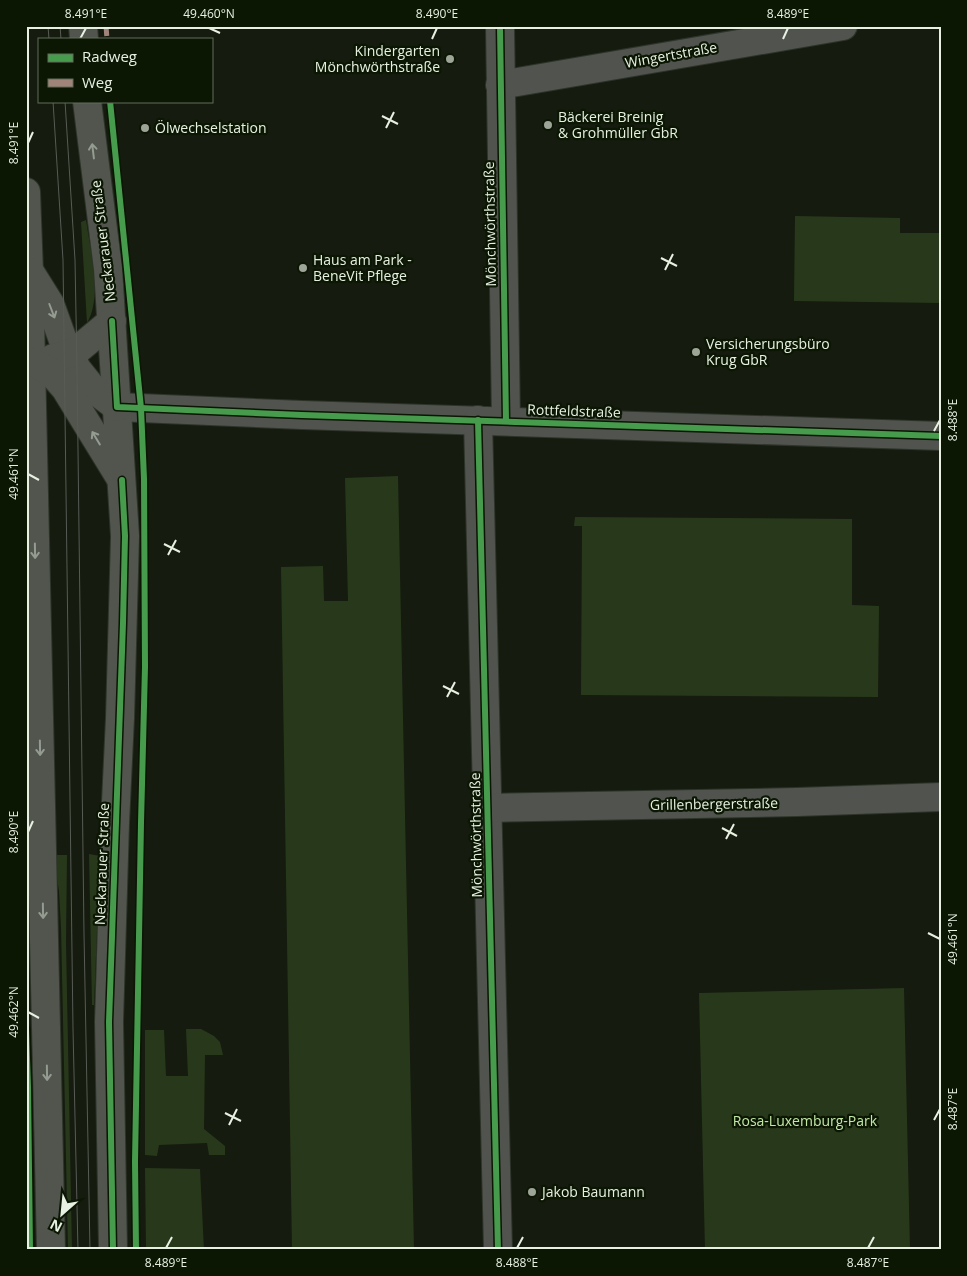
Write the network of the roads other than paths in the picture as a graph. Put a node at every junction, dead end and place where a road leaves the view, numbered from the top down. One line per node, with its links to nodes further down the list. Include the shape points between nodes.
1 (500, 26): 3 (street, Mönchwörthstraße)
2 (843, 26): 3 (street, Wingertstraße)
3 (500, 84): 12 (street, Mönchwörthstraße)
4 (87, 102): 7 (main road, Neckarauer Straße, one-way to 4)
5 (26, 192): 6 (main road)
6 (29, 272): 8 (main road, one-way to 8, via 50,304); 9 (main road)
7 (112, 321): 8 (main road); 10 (main road, Neckarauer Straße)
8 (70, 353): 9 (main road); 10 (main road, via 77,369 93,389)
9 (31, 362): 14 (main road, one-way to 9, via 65,388 51,372); 15 (main road, one-way to 15)
10 (117, 406): 11 (street, Rottfeldstraße); 14 (main road, Neckarauer Straße)
11 (478, 420): 12 (street, Rottfeldstraße); 17 (street, Mönchwörthstraße)
12 (506, 421): 13 (street, Rottfeldstraße)
13 (941, 436)
14 (122, 480): 19 (main road, Neckarauer Straße, via 125,536 123,623 109,1022)
15 (33, 715): 18 (main road, one-way to 18)
16 (941, 797): 17 (street, Grillenbergerstraße)
17 (488, 808): 20 (street, Mönchwörthstraße)
18 (50, 1250)
19 (113, 1250)
20 (498, 1250)

